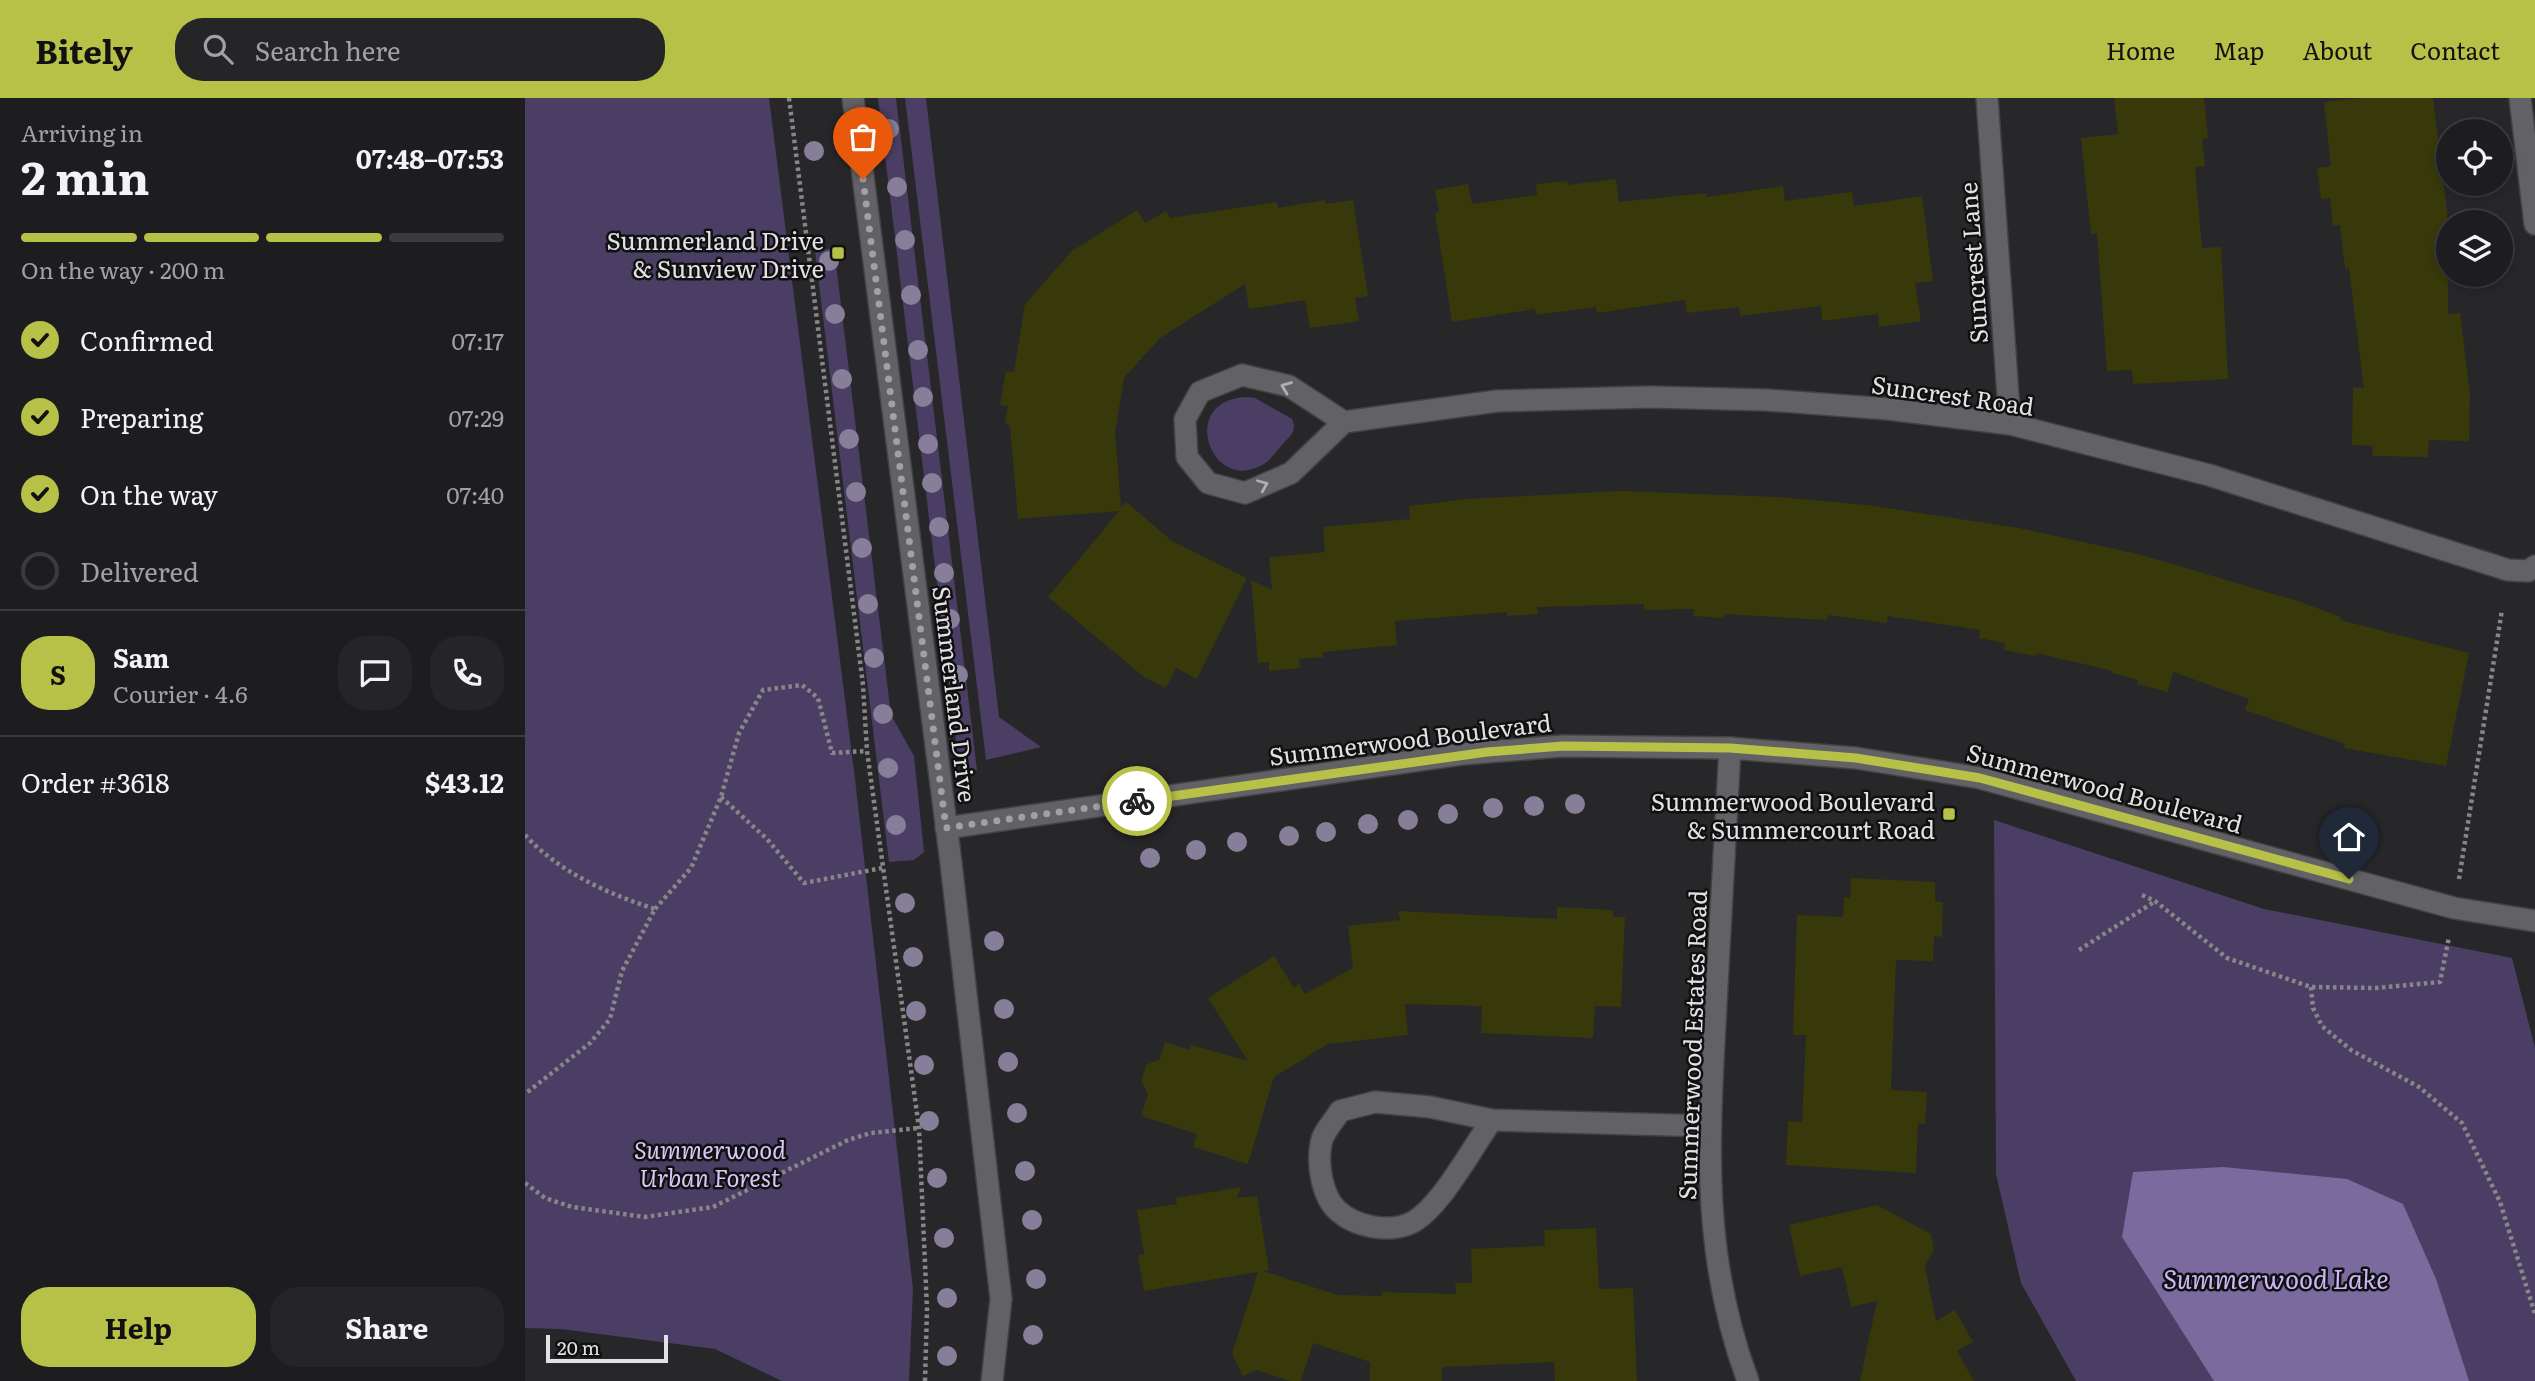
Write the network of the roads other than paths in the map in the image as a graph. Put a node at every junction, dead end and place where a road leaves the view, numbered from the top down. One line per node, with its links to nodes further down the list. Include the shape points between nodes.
1 (853, 98): 9 (street, Summerland Drive)
2 (1987, 98): 6 (street, Suncrest Lane)
3 (2520, 98): 4 (street)
4 (2535, 224)
5 (1344, 422): 5 (street, one-way to 5, via 1289,386 1242,375 1200,392 1185,419 1187,457 1208,482 1245,492 1291,473); 6 (street, Suncrest Road, via 1497,401 1651,397 1888,409)
6 (2010, 424): 7 (street, Suncrest Road, via 2209,475 2508,570 2528,570)
7 (2535, 565)
8 (1730, 748): 9 (street, Summerwood Boulevard, via 1563,746 1462,754); 10 (street, Summerwood Boulevard, via 1856,758 1980,778 2454,908); 12 (street, Summerwood Estates Road)
9 (946, 828): 13 (street, Summerland Drive, via 1001,1299)
10 (2535, 921)
11 (1492, 1120): 11 (street, via 1375,1102 1339,1111 1321,1142 1321,1178 1336,1209 1364,1226 1394,1228 1413,1222 1434,1203); 12 (street)
12 (1709, 1126): 14 (street, Summerwood Estates Road, via 1713,1246 1733,1341)
13 (992, 1381)
14 (1748, 1381)

